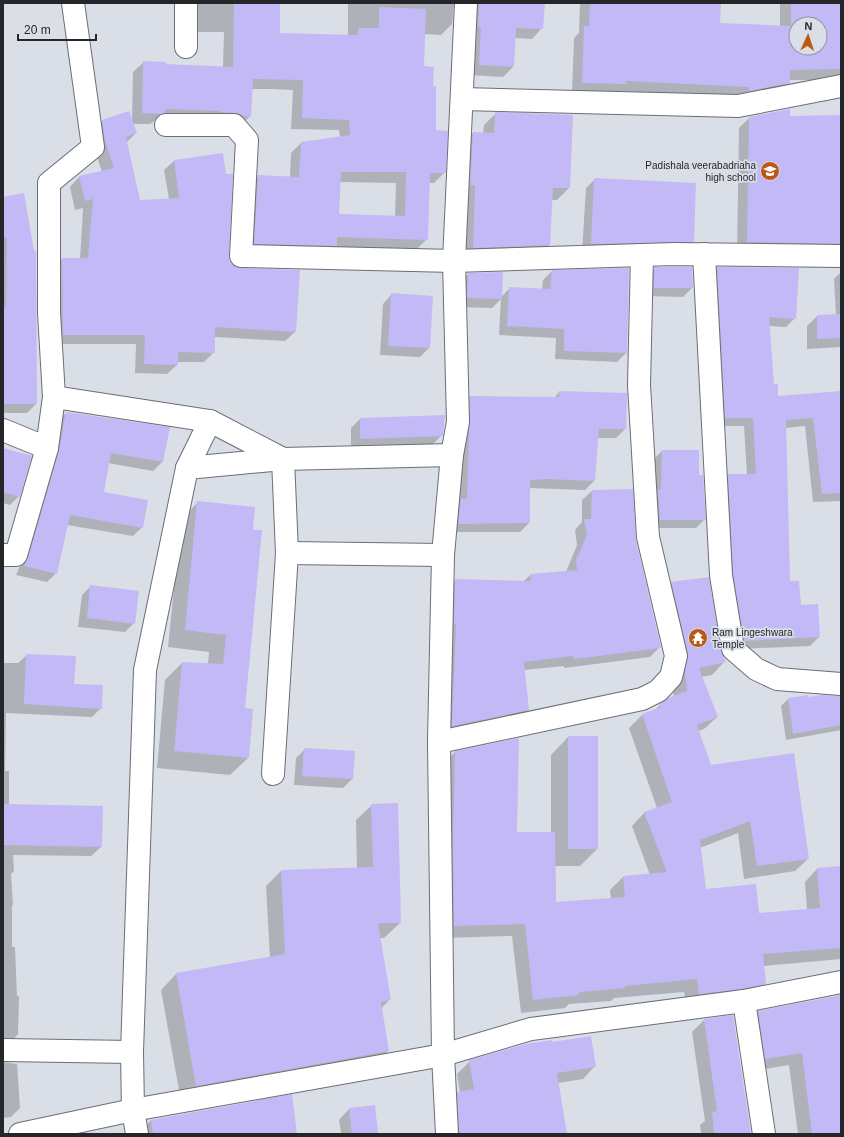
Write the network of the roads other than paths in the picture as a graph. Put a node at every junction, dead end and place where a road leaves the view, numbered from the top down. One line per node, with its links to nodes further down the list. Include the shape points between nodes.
1 (73, 3): 12 (street, via 93,147 49,183 49,313)
2 (186, 3): 4 (street)
3 (466, 3): 6 (street)
4 (186, 47)
5 (841, 86): 6 (street, via 738,106)
6 (462, 99): 11 (street)
7 (166, 125): 11 (street, via 234,126 247,140 241,256)
8 (704, 254): 9 (street); 10 (street); 22 (street, via 721,575 733,649 756,669 777,679)
9 (642, 255): 11 (street); 23 (street, via 640,385 648,537 676,656 671,677 658,691 642,699)
10 (841, 256)
11 (454, 261): 16 (street, via 458,422)
12 (54, 397): 13 (street); 15 (street)
13 (210, 420): 17 (street); 18 (street)
14 (3, 430): 15 (street)
15 (47, 448): 20 (street, via 16,555)
16 (452, 455): 17 (street); 21 (street)
17 (283, 459): 18 (street); 19 (street)
18 (187, 468): 28 (street, via 145,670)
19 (287, 553): 21 (street); 24 (street)
20 (3, 555)
21 (443, 555): 23 (street)
22 (841, 684)
23 (439, 742): 29 (street)
24 (273, 774)
25 (841, 982): 26 (street)
26 (744, 1001): 29 (street, via 531,1029); 34 (street)
27 (3, 1050): 28 (street)
28 (132, 1052): 30 (street)
29 (443, 1056): 30 (street); 33 (street)
30 (133, 1110): 31 (street); 32 (street)
31 (20, 1134)
32 (137, 1134)
33 (447, 1134)
34 (764, 1134)

